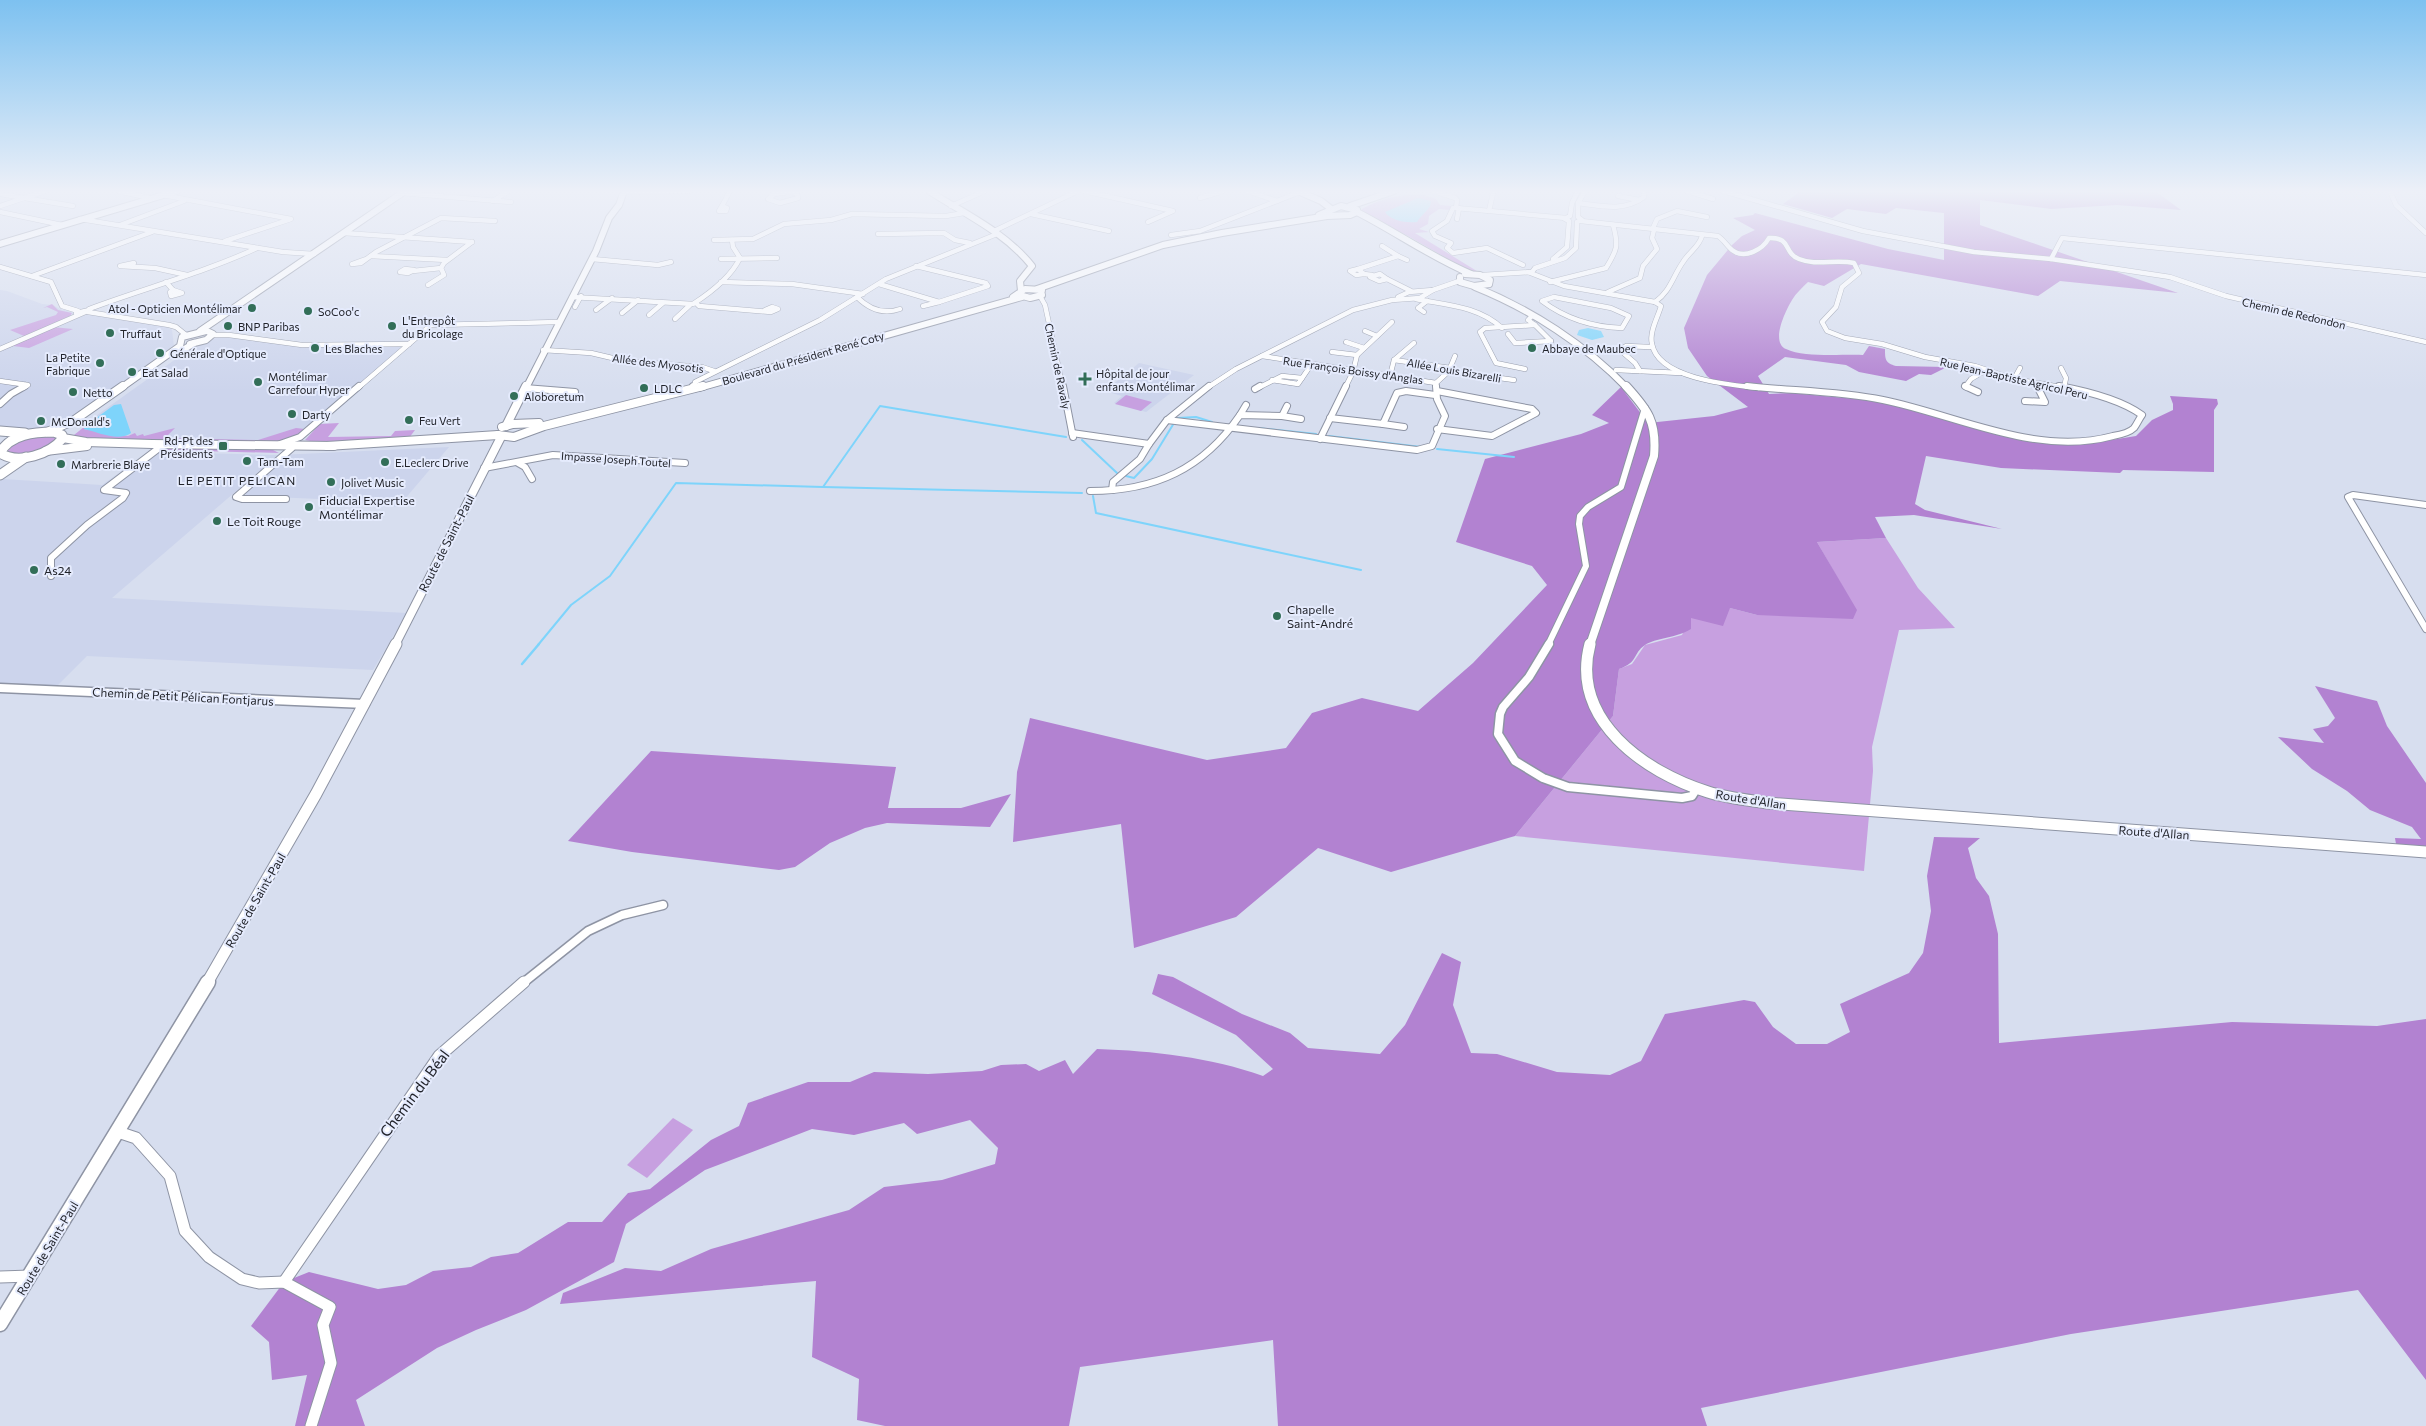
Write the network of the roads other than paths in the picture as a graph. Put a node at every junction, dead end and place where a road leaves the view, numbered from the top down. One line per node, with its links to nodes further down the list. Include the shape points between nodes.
1 (82, 258): 41 (street)
2 (236, 258): 42 (street)
3 (309, 258): 87 (street)
4 (369, 258): 26 (street)
5 (450, 258): 26 (street)
6 (721, 258): 7 (street)
7 (740, 258): 8 (street); 46 (street)
8 (777, 258)
9 (937, 258): 31 (street)
10 (1026, 258): 43 (street, via 1032,266)
11 (1123, 258): 58 (street)
12 (1393, 258): 57 (street, via 1358,269 1379,281 1387,278)
13 (1401, 258): 27 (street)
14 (1436, 258): 29 (street)
15 (1505, 258): 34 (street)
16 (1555, 258): 35 (street)
17 (1564, 258): 35 (street)
18 (1613, 258): 48 (street, via 1606,268)
19 (1649, 258): 59 (street, via 1640,278 1615,286)
20 (1686, 258): 71 (street, via 1663,296)
21 (1797, 258): 117 (street, Rue Jean-Baptiste Agricol Peru, via 1854,263 1859,274 1842,287 1838,307 1822,322 1827,331 1845,338)
22 (2035, 258): 25 (street, Chemin de Redondon)
23 (2254, 258): 40 (street)
24 (592, 259): 28 (street, via 658,265); 63 (street, Route de Saint-Paul)
25 (2051, 259): 98 (street, Chemin de Redondon, via 2170,277 2226,296)
26 (447, 260): 33 (street)
27 (1406, 260)
28 (671, 262)
29 (1445, 263): 37 (street); 44 (street)
30 (131, 266): 42 (street)
31 (916, 266): 49 (street); 69 (street, via 988,286)
32 (0, 267): 41 (street)
33 (441, 268): 36 (street); 50 (street, via 444,275)
34 (1521, 268): 35 (street); 35 (street); 38 (street)
35 (1534, 270): 48 (street)
36 (413, 271)
37 (1471, 274): 39 (street); 44 (street)
38 (1504, 274): 39 (street); 47 (street)
39 (1483, 275): 47 (street, Route d'Allan)
40 (2426, 275)
41 (32, 276): 83 (street, via 51,282 62,306)
42 (188, 276): 45 (street)
43 (1024, 277): 58 (street); 60 (street, via 1020,282)
44 (1459, 279): 51 (street); 52 (street)
45 (166, 282): 55 (street); 80 (street)
46 (721, 282): 62 (street, via 829,286); 73 (street)
47 (1489, 282): 53 (street); 70 (street, Route d'Allan)
48 (1550, 282): 54 (street)
49 (879, 284): 62 (street); 69 (street)
50 (428, 285)
51 (1466, 285): 52 (street); 53 (street)
52 (1444, 287): 56 (street)
53 (1475, 287): 70 (street, Route d'Allan)
54 (1570, 288): 59 (street); 64 (street)
55 (173, 290)
56 (1432, 290): 57 (street); 66 (street)
57 (1409, 291): 66 (street); 66 (street); 68 (street)
58 (1036, 292): 60 (street); 162 (street, Chemin de Ravaly, via 1045,305 1072,435)
59 (1608, 292): 71 (street)
60 (1020, 294): 131 (street, Boulevard du Président René Coty)
61 (580, 296): 63 (street); 65 (street); 76 (street)
62 (860, 296): 77 (street, via 868,308 874,310 895,312); 118 (street, via 820,320)
63 (572, 297): 88 (street, Route de Saint-Paul)
64 (1564, 297): 64 (street, via 1542,301 1568,318 1615,328 1625,326 1629,316 1571,302)
65 (612, 298): 67 (street); 78 (street)
66 (1420, 298): 68 (street); 82 (street, via 1418,308); 90 (street, via 1487,315)
67 (638, 300): 72 (street); 81 (street)
68 (1392, 300): 108 (street, via 1341,315)
69 (939, 302): 75 (street)
70 (1508, 302): 86 (street, Route d'Allan)
71 (1655, 302): 102 (street, via 1661,306 1650,337)
72 (663, 303): 74 (street); 84 (street)
73 (696, 303): 74 (street); 79 (street, via 699,306)
74 (690, 305): 85 (street)
75 (923, 306)
76 (575, 307)
77 (900, 309)
78 (596, 310)
79 (765, 310)
80 (88, 311): 83 (street); 96 (street, via 176,326)
81 (622, 312)
82 (1424, 312)
83 (78, 313): 104 (street)
84 (649, 315)
85 (675, 319)
86 (1533, 321): 90 (street); 94 (street, via 1551,341 1515,343); 139 (street, Route d'Allan, via 1592,357)
87 (215, 322): 92 (street); 93 (street)
88 (558, 322): 101 (street, via 434,324); 105 (street, Route de Saint-Paul)
89 (1392, 322): 95 (street)
90 (1501, 327): 114 (street, via 1486,328 1480,332 1494,361)
91 (1365, 331): 95 (street)
92 (200, 332): 93 (street); 96 (street)
93 (211, 333): 99 (street); 101 (street, via 302,345)
94 (1508, 334)
95 (1377, 336): 103 (street)
96 (183, 339): 99 (street); 153 (street, via 176,350 86,413)
97 (1346, 342): 103 (street)
98 (2426, 342)
99 (194, 343): 155 (street)
100 (1414, 343): 110 (street)
101 (409, 344): 156 (street)
102 (1650, 347): 120 (street, via 1626,346 1620,350); 121 (street, Rue Jean-Baptiste Agricol Peru, via 1666,364)
103 (1364, 348): 107 (street)
104 (0, 349)
105 (543, 350): 118 (street, Allée des Myosotis, via 591,353 624,361 702,367); 128 (street, Route de Saint-Paul)
106 (1332, 352): 107 (street)
107 (1356, 355): 119 (street)
108 (1262, 356): 111 (street, Rue François Boissy d'Anglas); 144 (street, via 1207,388)
109 (1455, 356): 115 (street)
110 (1394, 360): 115 (street, Allée Louis Bizarelli); 122 (street)
111 (1311, 365): 119 (street, Rue François Boissy d'Anglas); 130 (street, via 1298,384 1272,380)
112 (2020, 368): 123 (street)
113 (2061, 368): 129 (street, via 2066,378)
114 (1526, 369)
115 (1450, 370): 124 (street, Allée Louis Bizarelli); 126 (street)
116 (1616, 370): 120 (street)
117 (1986, 370): 123 (street, Rue Jean-Baptiste Agricol Peru); 133 (street, via 1966,384 1965,387)
118 (714, 371): 131 (street, via 695,382)
119 (1352, 371): 122 (street, Rue François Boissy d'Anglas); 143 (street)
120 (1640, 371): 121 (street)
121 (1681, 373): 129 (street, Rue Jean-Baptiste Agricol Peru, via 1758,389 1882,399 1985,429 2026,437 2102,439 2134,429 2141,419 2142,415 2132,408)
122 (1390, 376): 126 (street, Rue François Boissy d'Anglas)
123 (2014, 379): 127 (street, Rue Jean-Baptiste Agricol Peru)
124 (1514, 380)
125 (0, 382): 136 (street, via 28,385)
126 (1436, 383): 134 (street, Rue François Boissy d'Anglas)
127 (2036, 384): 129 (street, Rue Jean-Baptiste Agricol Peru); 135 (street, via 2045,402)
128 (525, 388): 132 (street); 140 (street, Route de Saint-Paul)
129 (2064, 388)
130 (1255, 389)
131 (694, 390): 147 (street, Boulevard du Président René Coty, via 584,416)
132 (575, 392)
133 (1978, 392)
134 (1436, 393): 146 (street, via 1397,393); 150 (street, Rue François Boissy d'Anglas, via 1445,416); 150 (street, via 1532,409 1536,413 1492,436)
135 (2025, 401)
136 (0, 404)
137 (1246, 404): 141 (street)
138 (1287, 406): 142 (street)
139 (1645, 408): 185 (street, Route d'Allan, via 1654,424 1654,456 1588,652 1587,690 1600,718 1621,742 1664,773); 185 (street, via 1621,487 1588,507 1580,516 1586,566 1529,677 1503,707 1498,734 1515,761 1542,778 1568,787 1682,798 1692,796)
140 (514, 411): 147 (street, via 515,419); 152 (street, Route de Saint-Paul)
141 (1240, 414): 142 (street); 149 (street)
142 (1282, 416): 145 (street)
143 (1330, 418): 146 (street); 158 (street)
144 (1167, 420): 149 (street); 162 (street)
145 (1301, 420)
146 (1383, 424): 148 (street)
147 (524, 426): 152 (street); 157 (street)
148 (1404, 427)
149 (1232, 428): 158 (street); 177 (street, via 1217,446 1162,479 1130,489)
150 (1437, 429): 158 (street, Rue François Boissy d'Anglas, via 1429,448 1417,450)
151 (0, 431): 154 (main road)
152 (501, 431): 157 (street); 166 (street); 173 (street, Route de Saint-Paul, via 499,444)
153 (47, 432): 154 (main road); 155 (main road)
154 (35, 433): 159 (main road)
155 (63, 436): 160 (street, via 86,442); 168 (main road, via 58,445)
156 (300, 437): 163 (street, via 300,442); 165 (street)
157 (514, 437): 173 (street, Route de Saint-Paul)
158 (1320, 439)
159 (2, 443): 169 (main road, via 0,453)
160 (152, 444): 161 (street); 168 (street)
161 (163, 444): 164 (street); 181 (street, via 104,490 126,493 51,558)
162 (1149, 444): 177 (street, via 1140,460 1113,482)
163 (305, 445): 165 (street); 166 (street)
164 (234, 446): 165 (street); 167 (street)
165 (276, 446)
166 (334, 446): 167 (street)
167 (292, 448): 179 (street, via 236,497)
168 (46, 451): 170 (main road)
169 (5, 457): 170 (main road); 174 (main road)
170 (28, 457): 175 (main road)
171 (518, 463): 172 (street, Impasse Joseph Toutel, via 552,454); 173 (street, Impasse Joseph Toutel); 176 (street, via 525,467)
172 (685, 463)
173 (485, 466): 184 (street, Route de Saint-Paul)
174 (0, 468)
175 (0, 475)
176 (532, 479)
177 (1112, 490): 178 (street)
178 (1090, 491)
179 (286, 499)
180 (2426, 505): 182 (street, via 2348,497)
181 (50, 576)
182 (2426, 629)
183 (0, 688): 184 (street, Chemin de Petit Pélican Fontjarus)
184 (365, 704): 188 (street, Route de Saint-Paul, via 241,925)
185 (1697, 788): 186 (street, Route d'Allan, via 1768,803)
186 (2426, 852)
187 (663, 905): 191 (street, Chemin du Béal, via 616,917 588,931 548,961 439,1056)
188 (118, 1132): 189 (street, Route de Saint-Paul); 191 (street, via 136,1138 170,1176 185,1231 209,1257 242,1279 259,1283)
189 (31, 1276): 190 (street); 192 (street, Route de Saint-Paul)
190 (0, 1277)
191 (284, 1282): 193 (street, via 330,1307 323,1325 331,1363)
192 (0, 1324)
193 (311, 1426)

